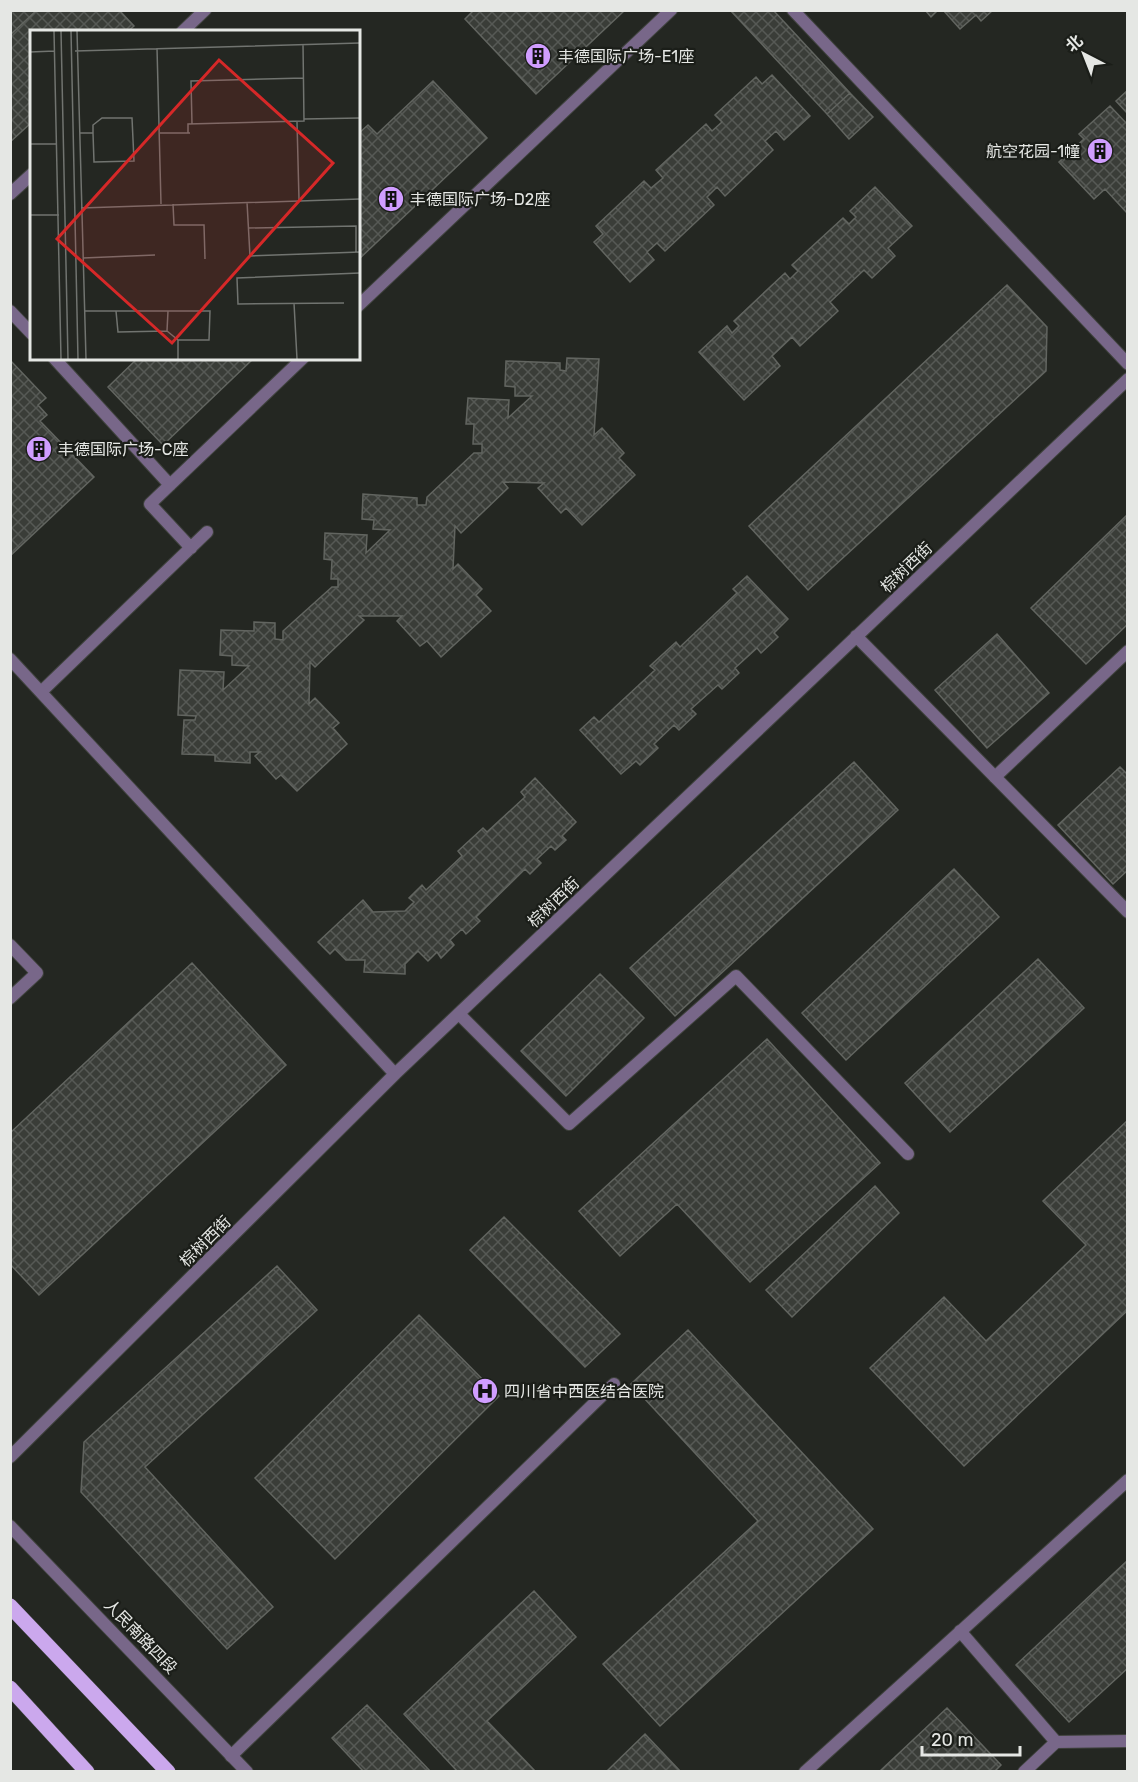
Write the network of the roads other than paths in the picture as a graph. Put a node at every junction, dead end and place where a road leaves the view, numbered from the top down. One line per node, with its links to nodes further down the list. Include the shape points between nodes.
1 (205, 10): 4 (street)
2 (671, 10): 7 (street)
3 (793, 10): 12 (street)
4 (184, 30)
5 (30, 176): 6 (street)
6 (10, 194)
7 (360, 304)
8 (10, 311): 9 (street)
9 (30, 332)
10 (56, 360): 14 (street)
11 (301, 360): 14 (street)
12 (1128, 364)
13 (1128, 379): 17 (street, 棕树西街)
14 (170, 485): 16 (street, via 150,504)
15 (207, 532): 16 (street)
16 (192, 548): 20 (street)
17 (856, 636): 21 (street); 25 (street, 棕树西街)
18 (1128, 651): 21 (street)
19 (10, 659): 20 (street)
20 (42, 691): 26 (street)
21 (995, 777): 22 (street)
22 (1128, 912)
23 (10, 945): 24 (street, via 37,973)
24 (10, 998)
25 (459, 1014): 26 (street, 棕树西街); 27 (street, via 569,1124 736,976)
26 (395, 1074): 29 (street, 棕树西街)
27 (908, 1154)
28 (614, 1384): 37 (street)
29 (10, 1457)
30 (1128, 1480): 33 (street)
31 (10, 1526): 37 (street, 人民南路四段)
32 (10, 1606): 39 (main road)
33 (960, 1631): 36 (street); 41 (street)
34 (10, 1688): 38 (main road)
35 (1128, 1741): 36 (street)
36 (1056, 1742): 42 (street)
37 (231, 1755): 40 (street, 人民南路四段)
38 (87, 1772)
39 (168, 1772)
40 (247, 1772)
41 (805, 1772)
42 (1024, 1772)

